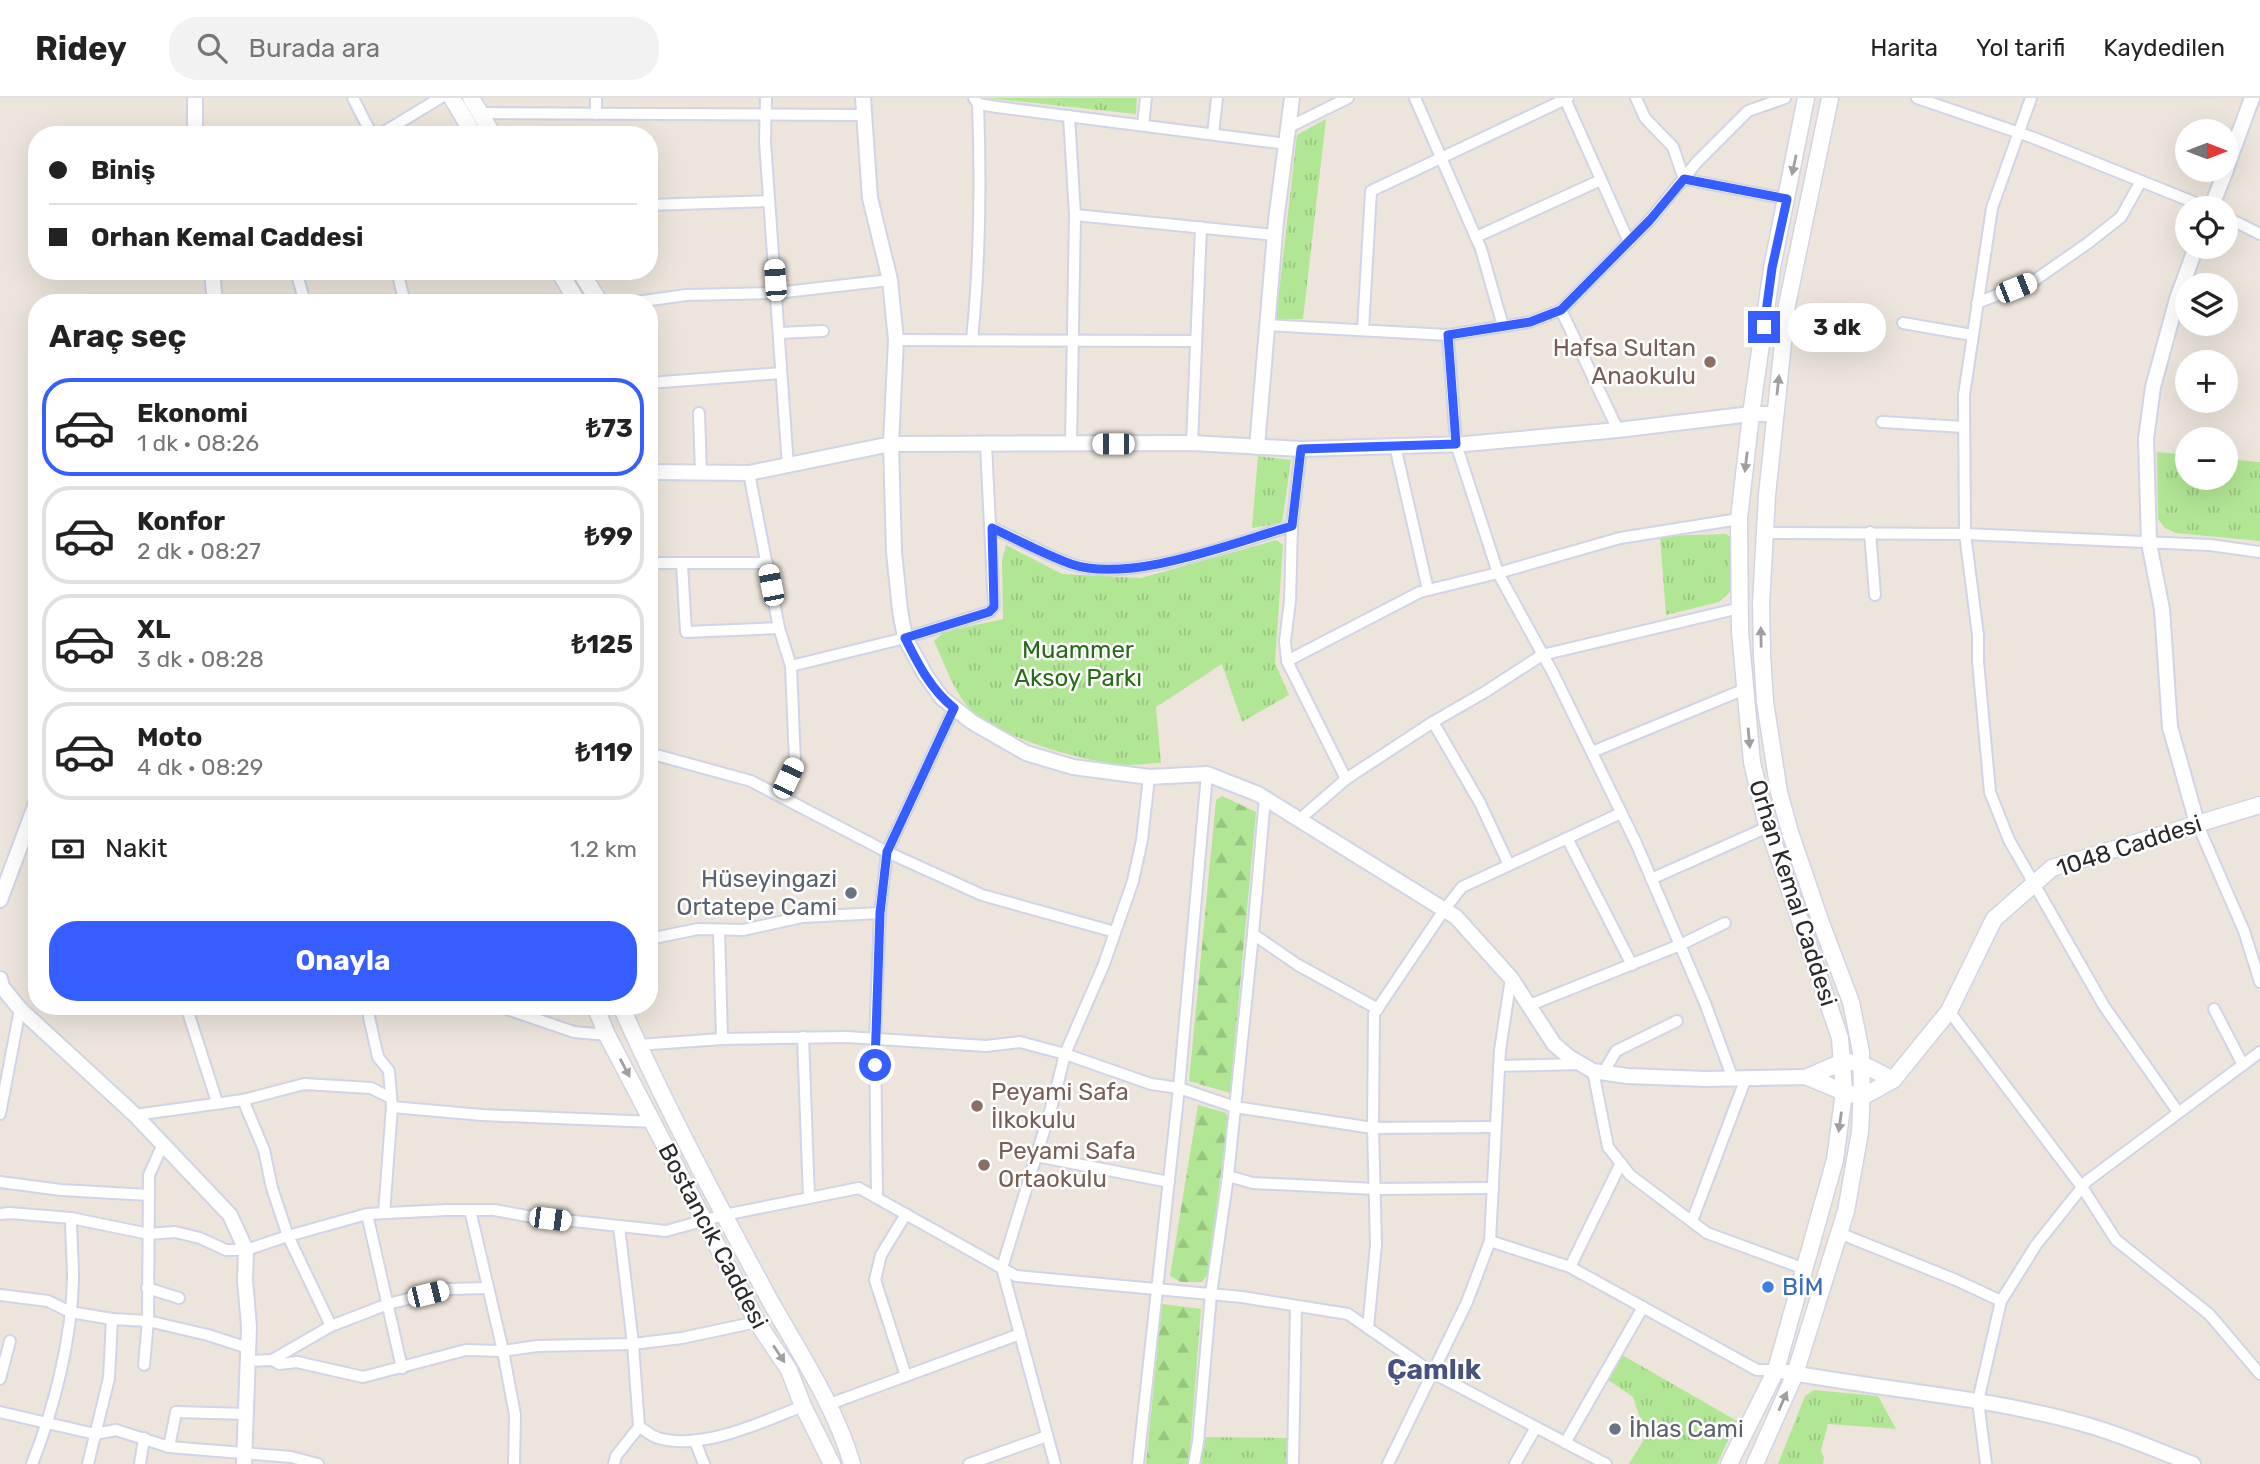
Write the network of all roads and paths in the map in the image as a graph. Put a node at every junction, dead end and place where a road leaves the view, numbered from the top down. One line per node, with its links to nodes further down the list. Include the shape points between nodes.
1 (195, 98): 29 (street)
2 (353, 98): 30 (street)
3 (440, 98): 31 (street)
4 (452, 98): 32 (main road)
5 (471, 98): 23 (main road)
6 (596, 98): 24 (street)
7 (766, 98): 26 (street)
8 (863, 98): 25 (street)
9 (1146, 98): 28 (street)
10 (1217, 98): 36 (street)
11 (1292, 98): 34 (street)
12 (1348, 98): 34 (street)
13 (1415, 98): 39 (street)
14 (1636, 98): 40 (street, via 1645,118 1673,148)
15 (1785, 98): 40 (street, via 1748,111)
16 (1806, 98): 44 (main road, Orhan Kemal Caddesi, one-way to 44)
17 (1829, 98): 76 (main road, Orhan Kemal Caddesi, one-way to 17, via 1787,305)
18 (1917, 98): 35 (street)
19 (2031, 98): 35 (street)
20 (2252, 98): 37 (street)
21 (1567, 99): 39 (street); 41 (street)
22 (976, 101): 27 (street); 69 (street, via 981,178)
23 (480, 113): 24 (street); 33 (main road)
24 (596, 114): 26 (street)
25 (864, 115): 26 (street); 55 (street, via 870,198)
26 (765, 116): 45 (street)
27 (1069, 116): 28 (street); 47 (street)
28 (1143, 125): 36 (street)
29 (195, 126)
30 (367, 126)
31 (394, 126)
32 (469, 126)
33 (488, 126)
34 (1289, 127): 38 (street)
35 (2018, 133): 42 (street); 58 (street, via 1992,208)
36 (1213, 134): 38 (street)
37 (2238, 136)
38 (1287, 144): 51 (street)
39 (1441, 159): 52 (street); 63 (street, via 1371,191)
40 (1684, 179): 44 (street); 53 (street)
41 (1601, 180): 52 (street); 53 (street)
42 (2141, 181): 43 (street); 58 (street, via 2121,217 2088,243 2035,280)
43 (2179, 196)
44 (1787, 199): 75 (main road, Orhan Kemal Caddesi)
45 (769, 201): 46 (street); 56 (street)
46 (658, 205)
47 (1075, 215): 49 (street); 70 (street)
48 (2238, 223): 50 (street)
49 (1201, 227): 51 (street); 71 (street)
50 (2260, 234)
51 (1275, 235): 61 (street)
52 (1476, 237): 62 (street)
53 (1629, 242): 59 (street)
54 (2192, 259): 98 (street, via 2154,387 2146,439)
55 (890, 280): 56 (street); 68 (street)
56 (776, 293): 57 (street); 65 (street)
57 (658, 299)
58 (1977, 303): 67 (street)
59 (1561, 310): 62 (street); 79 (street)
60 (1903, 323): 67 (street)
61 (1267, 325): 63 (street); 86 (street)
62 (1503, 326): 66 (street)
63 (1363, 330): 66 (street)
64 (823, 331): 65 (street)
65 (779, 333): 72 (street)
66 (1448, 335): 83 (street)
67 (1972, 335): 78 (street)
68 (896, 340): 69 (street); 81 (street)
69 (972, 340): 70 (street)
70 (1071, 340): 71 (street); 82 (street)
71 (1196, 341): 80 (street)
72 (781, 373): 73 (street); 88 (street)
73 (658, 382)
74 (699, 413): 90 (street)
75 (1751, 414): 76 (street); 79 (street); 92 (main road, Orhan Kemal Caddesi, one-way to 92)
76 (1775, 414): 96 (main road, Orhan Kemal Caddesi)
77 (1882, 422): 78 (street)
78 (1964, 427): 97 (street)
79 (1618, 430): 83 (street)
80 (1192, 443): 82 (street); 86 (street)
81 (891, 444): 84 (street); 88 (street); 108 (street, via 894,552)
82 (1071, 444): 84 (street)
83 (1456, 444): 85 (street); 103 (street)
84 (986, 445): 94 (street)
85 (1395, 446): 87 (street); 104 (street)
86 (1257, 447): 87 (street)
87 (1301, 449): 93 (street)
88 (788, 466): 91 (street)
89 (658, 472): 90 (street)
90 (701, 473): 91 (street)
91 (749, 473): 101 (street)
92 (1739, 519): 103 (street, via 1620,538); 106 (main road, Orhan Kemal Caddesi)
93 (1292, 526): 94 (street, via 1182,558 1118,570 1073,565); 110 (street, via 1284,641)
94 (992, 528): 108 (street, via 994,607)
95 (1870, 532): 96 (street); 97 (street); 105 (street)
96 (1765, 533): 164 (main road, Orhan Kemal Caddesi, one-way to 96, via 1851,1002 1779,792 1762,655)
97 (1965, 534): 98 (street); 132 (street, via 1990,792)
98 (2149, 543): 99 (street); 125 (street, via 2162,609 2170,727)
99 (2260, 552)
100 (658, 563): 102 (street)
101 (767, 563): 102 (street); 107 (street)
102 (681, 564): 107 (street, via 686,632)
103 (1499, 573): 104 (street); 109 (street)
104 (1428, 590): 110 (street)
105 (1875, 595)
106 (1740, 608): 109 (street); 112 (main road, Orhan Kemal Caddesi)
107 (779, 628): 111 (street)
108 (905, 638): 111 (street); 113 (street, via 926,676)
109 (1542, 655): 114 (street); 115 (street)
110 (1287, 661): 119 (street)
111 (790, 666): 120 (street, via 795,762)
112 (1745, 689): 115 (street); 126 (main road, Orhan Kemal Caddesi, one-way to 126, via 1752,762)
113 (954, 708): 118 (street, via 1026,753 1073,767); 129 (street)
114 (1433, 722): 119 (street); 130 (street)
115 (1591, 752): 123 (street)
116 (658, 755): 120 (street, via 751,781)
117 (1207, 774): 118 (street); 121 (street); 171 (street)
118 (1149, 777): 138 (street, via 1142,840)
119 (1346, 779): 124 (street)
120 (780, 795): 129 (street)
121 (1265, 798): 124 (street); 139 (street)
122 (2260, 805): 125 (main road, 1048 Caddesi)
123 (1621, 813): 128 (street); 131 (street)
124 (1300, 819): 134 (street)
125 (2197, 823): 132 (main road, 1048 Caddesi, via 2052,868); 145 (street, via 2244,931)
126 (1768, 827): 131 (street); 164 (main road, Orhan Kemal Caddesi)
127 (28, 835): 133 (street)
128 (1567, 838): 130 (street); 142 (street)
129 (887, 852): 135 (street); 138 (street, via 982,895)
130 (1509, 865): 134 (street, via 1462,887)
131 (1651, 879): 141 (street)
132 (2032, 884): 150 (main road, 1048 Caddesi, via 1994,919); 177 (street, via 2104,1006)
133 (0, 900)
134 (1444, 909): 143 (street); 148 (street)
135 (880, 913): 137 (street, via 802,917 743,930); 160 (street)
136 (1725, 923): 141 (street)
137 (719, 930): 140 (street); 159 (street)
138 (1115, 932): 163 (street)
139 (1254, 934): 148 (street, via 1298,965); 176 (street)
140 (658, 937)
141 (1680, 945): 142 (street); 169 (street)
142 (1632, 965): 146 (street)
143 (1511, 978): 146 (street); 166 (street)
144 (0, 979): 147 (street)
145 (2260, 982)
146 (1530, 1005): 167 (street, via 1554,1044)
147 (20, 1009): 178 (street); 179 (street)
148 (1378, 1009): 182 (street, via 1374,1014)
149 (2214, 1009): 165 (street)
150 (1949, 1011): 170 (main road, 1048 Caddesi); 189 (street)
151 (189, 1015): 174 (street)
152 (369, 1015): 175 (street, via 378,1057 388,1071)
153 (524, 1015): 157 (street, via 574,1032)
154 (599, 1015): 157 (main road, Bostancık Caddesi)
155 (625, 1015): 161 (main road, Bostancık Caddesi)
156 (1677, 1021): 167 (street, via 1616,1051)
157 (607, 1035): 180 (main road, Bostancık Caddesi, one-way to 180)
158 (803, 1037): 159 (street); 160 (street); 193 (street)
159 (722, 1038): 161 (street)
160 (875, 1039): 163 (street, via 986,1046 1020,1042); 194 (street)
161 (638, 1045): 200 (main road, Bostancık Caddesi)
162 (2260, 1052): 165 (street)
163 (1065, 1054): 171 (street, via 1151,1084); 184 (street)
164 (1852, 1062): 168 (main road); 170 (main road); 172 (main road, Orhan Kemal Caddesi)
165 (2243, 1065): 177 (street)
166 (1499, 1066): 167 (street); 181 (street)
167 (1594, 1069): 169 (street, via 1628,1076); 185 (street, via 1608,1147)
168 (1808, 1077): 169 (street); 172 (main road)
169 (1739, 1078): 203 (street)
170 (1893, 1080): 172 (main road, 1048 Caddesi)
171 (1179, 1088): 176 (street); 188 (street)
172 (1853, 1094): 205 (main road, Orhan Kemal Caddesi, via 1860,1132); 212 (main road, Orhan Kemal Caddesi, one-way to 212)
173 (243, 1100): 174 (street); 175 (street, via 304,1084 371,1088); 207 (street, via 264,1150)
174 (217, 1102): 179 (street)
175 (392, 1103): 180 (street, via 482,1115); 196 (street)
176 (1235, 1107): 182 (street); 186 (street)
177 (2178, 1112): 189 (street)
178 (0, 1114)
179 (135, 1115): 183 (street)
180 (654, 1122): 202 (main road, Bostancık Caddesi)
181 (1496, 1127): 182 (street); 190 (street)
182 (1373, 1128): 191 (street)
183 (163, 1144): 192 (street, via 149,1175); 209 (street, via 230,1215)
184 (1036, 1156): 188 (street); 211 (street)
185 (1621, 1163): 203 (street, via 1630,1175); 210 (street)
186 (1228, 1176): 191 (street, via 1253,1183); 216 (street)
187 (0, 1182): 192 (street)
188 (1169, 1182): 215 (street)
189 (2082, 1187): 219 (street, via 2036,1245); 240 (street, via 2116,1240 2209,1314)
190 (1493, 1188): 191 (street); 208 (street)
191 (1375, 1189): 228 (street, via 1376,1245)
192 (149, 1195): 206 (street)
193 (809, 1198): 194 (street, via 859,1188); 200 (street)
194 (877, 1198): 199 (street)
195 (470, 1210): 196 (street); 204 (street); 214 (street)
196 (384, 1213): 198 (street)
197 (0, 1214): 201 (street)
198 (367, 1214): 207 (street); 220 (street)
199 (906, 1214): 211 (street); 241 (street, via 881,1255 875,1280)
200 (724, 1215): 202 (street); 244 (main road, Bostancık Caddesi)
201 (71, 1218): 206 (street); 223 (street)
202 (703, 1221): 204 (street, via 666,1231); 226 (main road, Bostancık Caddesi)
203 (1692, 1221): 212 (street, via 1707,1233)
204 (619, 1226): 231 (street)
205 (1839, 1233): 219 (street); 239 (main road, Orhan Kemal Caddesi)
206 (149, 1234): 209 (street, via 175,1232 226,1250); 213 (street)
207 (288, 1236): 209 (street); 227 (street)
208 (1490, 1241): 210 (street); 238 (street)
209 (246, 1250): 233 (street)
210 (1570, 1266): 222 (street)
211 (1002, 1268): 215 (street, via 1016,1276); 229 (street)
212 (1805, 1269): 237 (main road, Orhan Kemal Caddesi)
213 (147, 1288): 218 (street); 225 (street)
214 (487, 1288): 220 (street, via 448,1289); 232 (street)
215 (1157, 1289): 216 (street); 270 (street)
216 (1211, 1294): 221 (street); 271 (street)
217 (0, 1295): 223 (street, via 48,1301)
218 (179, 1298)
219 (2001, 1301): 243 (street)
220 (388, 1304): 227 (street); 236 (street)
221 (1296, 1306): 228 (street, via 1348,1314); 272 (street)
222 (1643, 1307): 237 (street, via 1758,1370); 255 (street)
223 (70, 1312): 224 (street); 248 (street)
224 (112, 1319): 225 (street); 251 (street, via 108,1378)
225 (148, 1321): 233 (street, via 208,1335); 235 (street)
226 (757, 1322): 231 (street); 245 (main road, Bostancık Caddesi, one-way to 245, via 789,1370)
227 (331, 1326): 234 (street)
228 (1368, 1328): 238 (street)
229 (1020, 1334): 241 (street); 252 (street)
230 (10, 1341): 242 (street)
231 (633, 1344): 232 (street); 249 (street)
232 (503, 1351): 236 (street, via 466,1350); 263 (street, via 514,1415)
233 (247, 1355): 234 (street); 247 (street)
234 (272, 1360): 236 (street, via 363,1377)
235 (144, 1365)
236 (402, 1368)
237 (1776, 1370): 239 (street); 276 (main road, Orhan Kemal Caddesi)
238 (1433, 1373): 250 (street); 273 (street)
239 (1795, 1374): 243 (street); 277 (main road, Orhan Kemal Caddesi, one-way to 239)
240 (2260, 1374)
241 (906, 1376): 244 (street)
242 (0, 1379)
243 (1978, 1401): 258 (street, via 2088,1425); 278 (street)
244 (827, 1405): 267 (main road, Bostancık Caddesi)
245 (803, 1406): 254 (street, via 742,1430); 266 (main road, Bostancık Caddesi)
246 (0, 1412): 248 (street)
247 (247, 1415): 256 (street, via 176,1412); 257 (street)
248 (48, 1424): 251 (street); 259 (street)
249 (639, 1427): 254 (street, via 657,1438); 264 (street)
250 (1536, 1427): 255 (street); 274 (street)
251 (95, 1434): 253 (street, via 116,1430); 260 (street)
252 (1047, 1436): 268 (street); 269 (street)
253 (144, 1438): 256 (street); 261 (street)
254 (695, 1441): 265 (street)
255 (1565, 1443): 275 (street)
256 (169, 1447): 257 (street)
257 (244, 1458): 262 (street, via 291,1458)
258 (2188, 1463)
259 (32, 1464)
260 (88, 1464)
261 (140, 1464)
262 (318, 1464)
263 (514, 1464)
264 (614, 1464)
265 (704, 1464)
266 (832, 1464)
267 (852, 1464)
268 (969, 1464)
269 (1055, 1464)
270 (1138, 1464)
271 (1194, 1464)
272 (1293, 1464)
273 (1388, 1464)
274 (1515, 1464)
275 (1606, 1464)
276 (1729, 1464)
277 (1755, 1464)
278 (1986, 1464)

